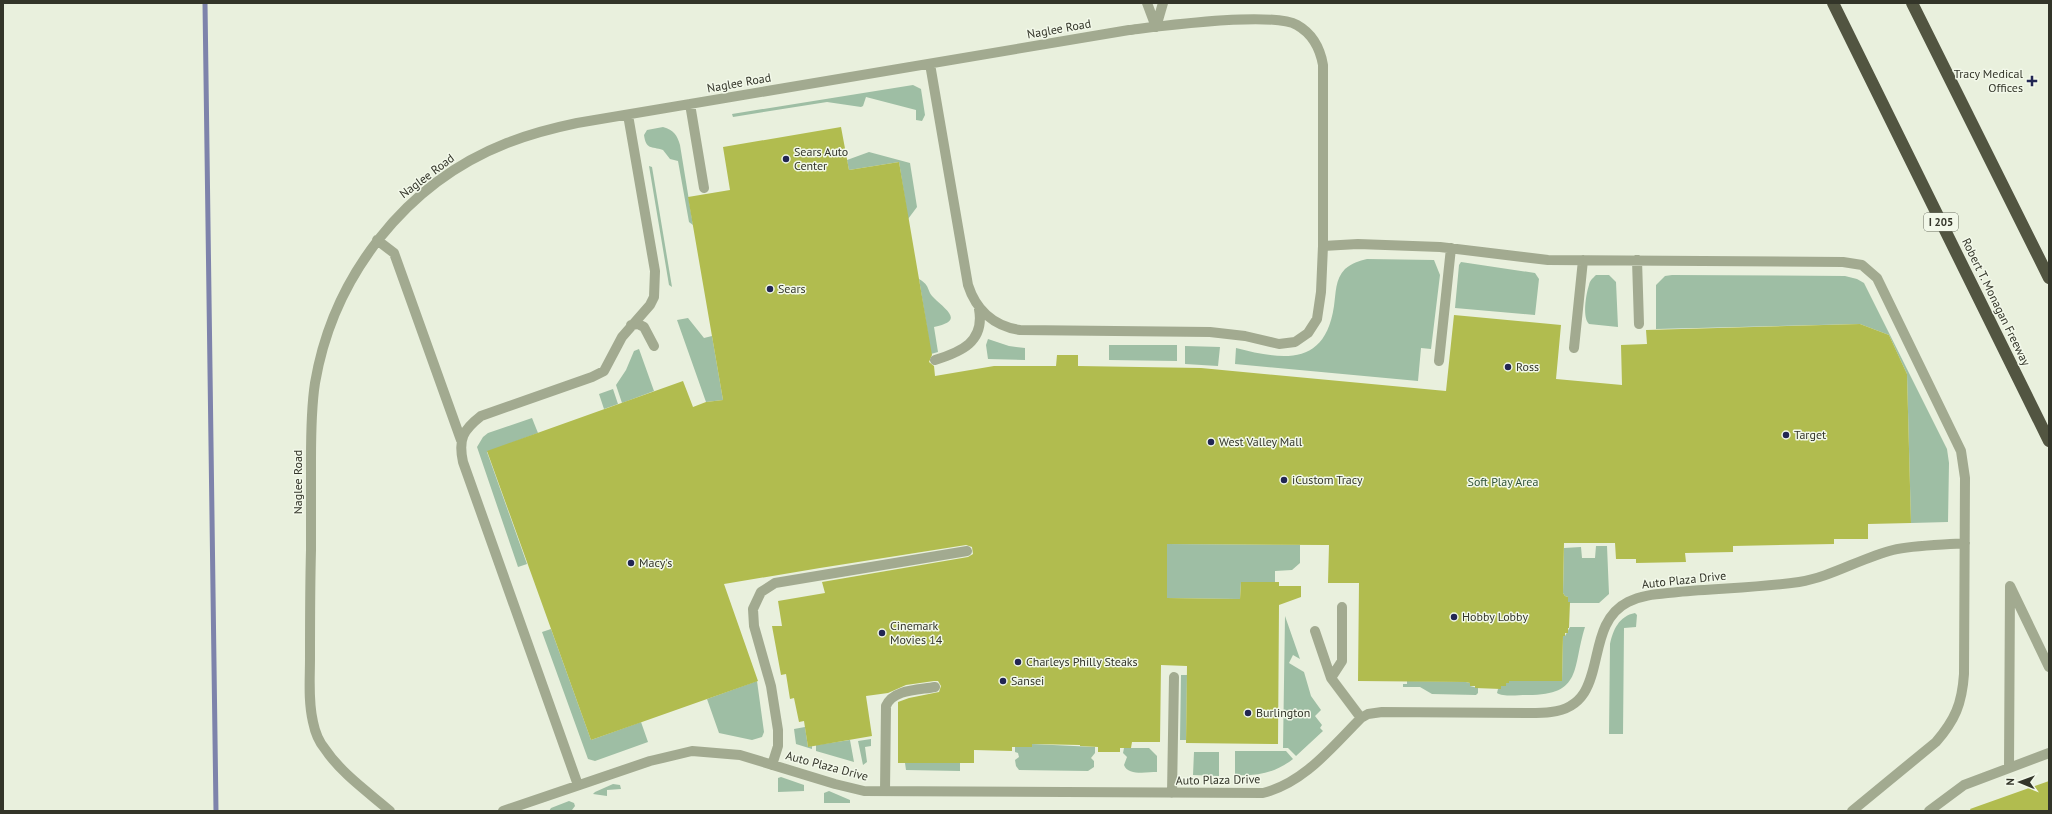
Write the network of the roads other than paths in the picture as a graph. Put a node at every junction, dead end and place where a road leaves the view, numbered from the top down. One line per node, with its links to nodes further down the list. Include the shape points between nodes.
1 (1147, 3): 5 (lane)
2 (1163, 3): 5 (lane)
3 (1833, 3): 24 (highway, Robert T. Monagan Freeway / I 205)
4 (1912, 3): 15 (highway)
5 (1156, 26): 6 (lane, Naglee Road); 11 (lane, Naglee Road, via 1211,21 1276,20 1297,25 1316,42 1321,52 1324,78)
6 (930, 64): 7 (lane, Naglee Road); 16 (lane, via 968,286 972,299)
7 (690, 104): 8 (lane, Naglee Road); 9 (lane)
8 (628, 115): 10 (lane, Naglee Road, via 538,132 485,153 449,173 420,195); 18 (lane, via 656,280 654,297 650,305)
9 (704, 188)
10 (377, 240): 23 (lane, via 394,253); 40 (lane, Naglee Road, via 354,274 334,316 320,357 315,384 311,438 310,681 313,722 324,748 332,759)
11 (1323, 246): 12 (lane, via 1358,244); 16 (lane, Naglee Road, via 1317,319 1308,333 1287,344 1210,332 1009,329)
12 (1451, 248): 13 (lane, via 1531,259); 22 (lane)
13 (1583, 260): 14 (lane); 20 (lane)
14 (1637, 260): 17 (lane); 25 (lane, via 1843,262 1862,265 1870,271 1877,278 1959,443 1965,468)
15 (2049, 278)
16 (979, 309): 21 (lane, via 981,321 978,332 969,345 956,354)
17 (1639, 324)
18 (631, 325): 19 (lane, via 644,326); 23 (lane, via 604,371 481,416 468,426)
19 (654, 346)
20 (1574, 348)
21 (935, 360)
22 (1439, 361)
23 (461, 440): 37 (lane, via 463,462)
24 (2049, 441)
25 (1965, 543): 33 (lane, Auto Plaza Drive, via 1894,550 1800,582 1636,598 1619,607 1610,617 1602,631 1591,681 1576,701 1564,709 1552,712 1382,712); 42 (lane, via 1964,674 1958,710 1936,742)
26 (967, 551): 35 (lane, via 775,583 761,592 753,609 754,626 771,686 778,730 778,746)
27 (1342, 607): 31 (lane, via 1342,661)
28 (1315, 631): 31 (lane)
29 (2049, 667): 36 (lane, via 2010,586)
30 (1174, 677): 39 (lane)
31 (1330, 678): 33 (lane)
32 (935, 687): 38 (lane, via 899,694 888,701)
33 (1361, 718): 39 (lane, Auto Plaza Drive, via 1301,776 1276,790 1250,794)
34 (2049, 753): 36 (lane)
35 (772, 765): 37 (lane, Auto Plaza Drive, via 740,755 692,751 650,760); 38 (lane, Auto Plaza Drive, via 855,790)
36 (2009, 768): 43 (lane, via 1964,785)
37 (578, 785): 41 (lane, Auto Plaza Drive)
38 (885, 791): 39 (lane, Auto Plaza Drive)
39 (1172, 793)
40 (390, 811)
41 (503, 811)
42 (1852, 811)
43 (1929, 811)

